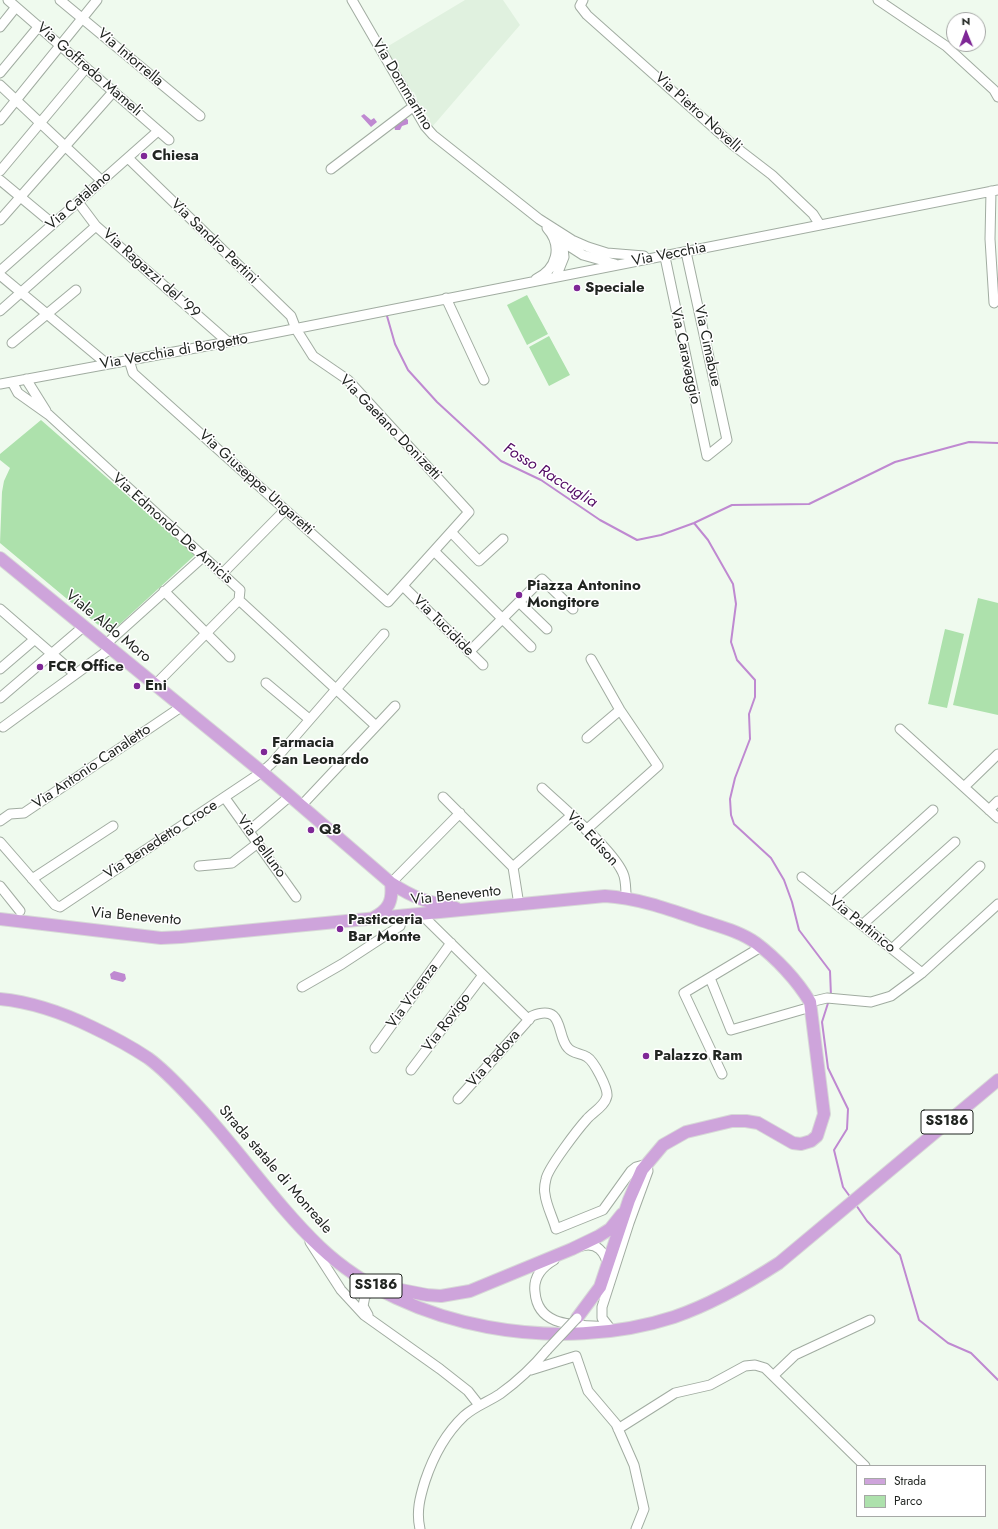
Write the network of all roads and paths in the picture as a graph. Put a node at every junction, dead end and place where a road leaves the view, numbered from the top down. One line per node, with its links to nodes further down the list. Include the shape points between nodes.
1 (8, 0): 7 (street, Via Goffredo Mameli)
2 (60, 0): 8 (street, Via Intorrella)
3 (97, 0): 8 (street)
4 (352, 0): 18 (street, Via Dommartino)
5 (583, 0): 35 (street, Via Pietro Novelli, via 580,6 587,15 733,145 772,175 814,214)
6 (878, 0): 16 (street, via 946,46 994,90)
7 (16, 7): 9 (street, Via Goffredo Mameli); 10 (street)
8 (83, 18): 11 (street); 19 (street, Via Intorrella)
9 (38, 26): 11 (street, Via Goffredo Mameli); 13 (street)
10 (0, 27)
11 (60, 46): 12 (street, Via Goffredo Mameli); 17 (street)
12 (86, 68): 15 (street, Via Goffredo Mameli); 21 (street)
13 (0, 73)
14 (0, 85): 17 (street)
15 (113, 92): 22 (street, Via Goffredo Mameli); 24 (street)
16 (998, 97)
17 (16, 100): 20 (street); 21 (street)
18 (414, 106): 26 (street); 37 (street, Via Dommartino, via 433,135)
19 (200, 116)
20 (0, 120)
21 (40, 123): 24 (street); 27 (street)
22 (158, 131): 23 (street, Via Goffredo Mameli); 25 (street, Via Catalano)
23 (169, 140)
24 (65, 146): 29 (street); 31 (street)
25 (128, 158): 29 (street, Via Catalano); 54 (street, Via Sandro Pertini, via 291,316)
26 (331, 169)
27 (0, 172)
28 (0, 180): 31 (street)
29 (102, 181): 32 (street, Via Catalano)
30 (994, 191): 35 (street, Via Vecchia); 46 (street)
31 (20, 197): 33 (street); 34 (street)
32 (78, 202): 34 (street, Via Catalano); 36 (street, Via Ragazzi del '99)
33 (0, 220)
34 (53, 224): 42 (street, Via Catalano)
35 (820, 225): 39 (street, Via Vecchia)
36 (96, 226): 48 (street); 55 (street, Via Ragazzi del '99)
37 (557, 234): 38 (street); 40 (street, via 588,248 607,253); 45 (street, via 552,267)
38 (563, 243): 41 (street, via 583,255); 44 (street, via 563,264)
39 (686, 252): 40 (street, Via Vecchia); 64 (street, Via Cimabue, via 727,440)
40 (665, 256): 41 (street, Via Vecchia); 64 (street, Via Caravaggio)
41 (619, 265): 44 (street, Via Vecchia)
42 (0, 271)
43 (0, 275): 48 (street)
44 (556, 277): 45 (street, Via Vecchia)
45 (530, 282): 49 (street, Via Vecchia)
46 (995, 289): 50 (street)
47 (76, 290): 52 (street)
48 (22, 293): 51 (street); 52 (street)
49 (446, 298): 53 (street, Via Vecchia); 60 (street)
50 (994, 303)
51 (0, 311)
52 (47, 314): 56 (street); 58 (street)
53 (347, 318): 54 (street, Via Vecchia di Borgetto)
54 (296, 328): 55 (street, Via Vecchia di Borgetto); 66 (street, Via Gaetano Donizetti, via 313,356 348,380 469,512)
55 (228, 342): 57 (street, Via Vecchia di Borgetto)
56 (12, 343)
57 (129, 360): 58 (street, Via Vecchia di Borgetto); 65 (street, Via Giuseppe Ungaretti, via 133,373)
58 (107, 364): 59 (street, Via Vecchia di Borgetto)
59 (26, 379): 61 (street, Via Vecchia di Borgetto); 63 (street)
60 (484, 380)
61 (12, 382): 62 (street, Via Vecchia di Borgetto); 63 (street, via 18,393)
62 (0, 384)
63 (48, 416): 69 (street, Via Edmondo De Amicis)
64 (707, 456)
65 (285, 510): 71 (street); 72 (street, Via Giuseppe Ungaretti, via 388,602)
66 (451, 532): 67 (street, via 479,561); 68 (street)
67 (503, 539)
68 (434, 551): 72 (street); 78 (street)
69 (203, 557): 71 (street, Via Edmondo De Amicis); 73 (street)
70 (0, 558): 79 (main road, Viale Aldo Moro)
71 (222, 574): 74 (street, Via Edmondo De Amicis, via 240,590)
72 (403, 586): 87 (street, Via Tucidide)
73 (164, 591): 81 (street); 84 (street)
74 (239, 600): 81 (street); 95 (street, Via Edmondo De Amicis)
75 (521, 604): 77 (street, via 542,579); 78 (street); 80 (street)
76 (0, 609): 83 (street)
77 (573, 609)
78 (504, 618): 85 (street); 87 (street)
79 (83, 627): 84 (main road, Viale Aldo Moro); 86 (street)
80 (547, 629)
81 (206, 633): 88 (street); 94 (street)
82 (384, 634): 95 (street, Via Benedetto Croce)
83 (35, 639): 86 (street); 91 (street)
84 (108, 647): 92 (street); 94 (main road, Viale Aldo Moro)
85 (531, 647)
86 (51, 652): 92 (street); 96 (street)
87 (469, 652): 90 (street, Via Tucidide)
88 (230, 657)
89 (591, 659): 99 (street)
90 (482, 665)
91 (0, 669)
92 (76, 674): 102 (street)
93 (266, 683): 100 (street)
94 (155, 685): 98 (main road, Viale Aldo Moro)
95 (335, 690): 100 (street, Via Benedetto Croce); 101 (street, Via Edmondo De Amicis)
96 (1, 696)
97 (394, 706): 101 (street)
98 (181, 707): 106 (main road, Viale Aldo Moro); 119 (street, Via Antonio Canaletto, via 24,813 10,814)
99 (620, 710): 104 (street); 121 (street, via 658,766)
100 (309, 719): 106 (street, Via Benedetto Croce)
101 (376, 726): 113 (street)
102 (3, 727)
103 (900, 729): 107 (street)
104 (586, 738)
105 (998, 754): 107 (street)
106 (262, 772): 109 (main road, Viale Aldo Moro); 111 (street, Via Benedetto Croce)
107 (964, 787): 115 (street)
108 (542, 788): 117 (street, Via Edison)
109 (290, 796): 113 (main road, Viale Aldo Moro); 122 (street)
110 (443, 797): 116 (street)
111 (225, 798): 122 (street, Via Belluno); 130 (street, Via Benedetto Croce, via 60,906 55,905)
112 (998, 801): 115 (street)
113 (302, 806): 131 (main road, Viale Aldo Moro)
114 (933, 810): 136 (street)
115 (990, 810): 118 (street)
116 (460, 813): 128 (street); 131 (street)
117 (571, 816): 121 (street, Via Edison); 128 (street)
118 (998, 818)
119 (0, 821)
120 (113, 826): 130 (street)
121 (586, 830): 135 (street, Via Edison, via 619,866 624,877)
122 (249, 831): 125 (street, Via Belluno)
123 (0, 842): 130 (street)
124 (955, 842): 146 (street)
125 (258, 843): 126 (street, via 232,862); 133 (street, Via Belluno)
126 (199, 866)
127 (980, 866): 149 (street)
128 (513, 867): 138 (street)
129 (802, 877): 136 (street, Via Partinico)
130 (32, 878)
131 (391, 883): 134 (main road, Viale Aldo Moro); 139 (main road, via 392,900)
132 (0, 886): 141 (street)
133 (296, 896)
134 (410, 896): 139 (main road); 140 (main road, Viale Aldo Moro); 143 (main road, via 408,909)
135 (626, 898): 138 (main road, Via Benevento, via 605,896); 148 (main road, Via Benevento, via 730,930)
136 (832, 901): 146 (street, Via Partinico)
137 (998, 904): 150 (street)
138 (520, 905): 140 (main road, Via Benevento)
139 (389, 907): 145 (main road)
140 (467, 910): 142 (main road, Via Benevento)
141 (20, 911)
142 (422, 915): 143 (main road, Via Benevento); 147 (street)
143 (402, 917): 145 (main road, Via Benevento); 153 (street, via 400,926)
144 (0, 919): 145 (main road, Via Benevento, via 161,938)
145 (370, 920)
146 (862, 925): 149 (street, Via Partinico)
147 (451, 944): 151 (street); 157 (street, Via Vicenza)
148 (761, 947): 152 (street); 155 (main road, Via Benevento, via 805,994)
149 (892, 949): 150 (street, Via Partinico)
150 (922, 973): 155 (street, via 892,996 871,1002 830,998)
151 (483, 976): 156 (street); 158 (street, Via Rovigo)
152 (710, 978): 155 (street, via 731,1030); 159 (street, via 684,993)
153 (302, 988)
154 (0, 999): 164 (main road, Strada statale di Monreale / SS186, via 28,1004 71,1017 113,1037 148,1059 181,1087 204,1112)
155 (811, 1005): 162 (main road, via 824,1114 817,1136 801,1144 793,1143 758,1123 732,1121 686,1132 673,1138 663,1145)
156 (529, 1020): 161 (street, Via Padova); 162 (street, via 532,1016 543,1014 558,1020 566,1046 574,1053 590,1059 607,1093 604,1102 587,1118 546,1178 545,1195 556,1229 603,1210 631,1171)
157 (375, 1048)
158 (411, 1070)
159 (722, 1074)
160 (998, 1080): 174 (main road, Strada statale di Monreale / SS186, via 779,1263 707,1305 671,1318)
161 (458, 1099)
162 (648, 1164): 163 (main road, via 642,1170); 173 (street, via 648,1171 602,1307 602,1318)
163 (627, 1207): 165 (main road, via 610,1229); 167 (main road)
164 (303, 1230): 169 (main road, Strada statale di Monreale / SS186, via 322,1249); 172 (street, via 341,1290 364,1315)
165 (599, 1236): 166 (main road); 167 (street, via 606,1238)
166 (572, 1249): 168 (street, via 595,1246 602,1251); 169 (main road, via 487,1285 455,1295 427,1295); 173 (street, via 546,1265 537,1276 534,1288 539,1308 546,1316 560,1323)
167 (614, 1249): 168 (main road)
168 (608, 1266): 170 (main road, via 600,1287)
169 (377, 1287): 172 (street, via 363,1300 364,1310); 174 (main road, Strada statale di Monreale / SS186, via 442,1316 502,1330 570,1334)
170 (577, 1318): 175 (street, bridge)
171 (870, 1320): 176 (street, via 795,1356)
172 (379, 1325): 177 (street, via 468,1391)
173 (609, 1327): 174 (street)
174 (626, 1328)
175 (530, 1370): 177 (street, via 499,1394); 178 (street, via 576,1356 588,1391)
176 (773, 1376): 178 (street, via 765,1368 745,1366 710,1385 675,1393); 179 (street)
177 (479, 1404): 180 (street, via 463,1417 441,1444 418,1502)
178 (618, 1429): 181 (street, via 634,1465 644,1509)
179 (864, 1465)
180 (420, 1529)
181 (636, 1529)

